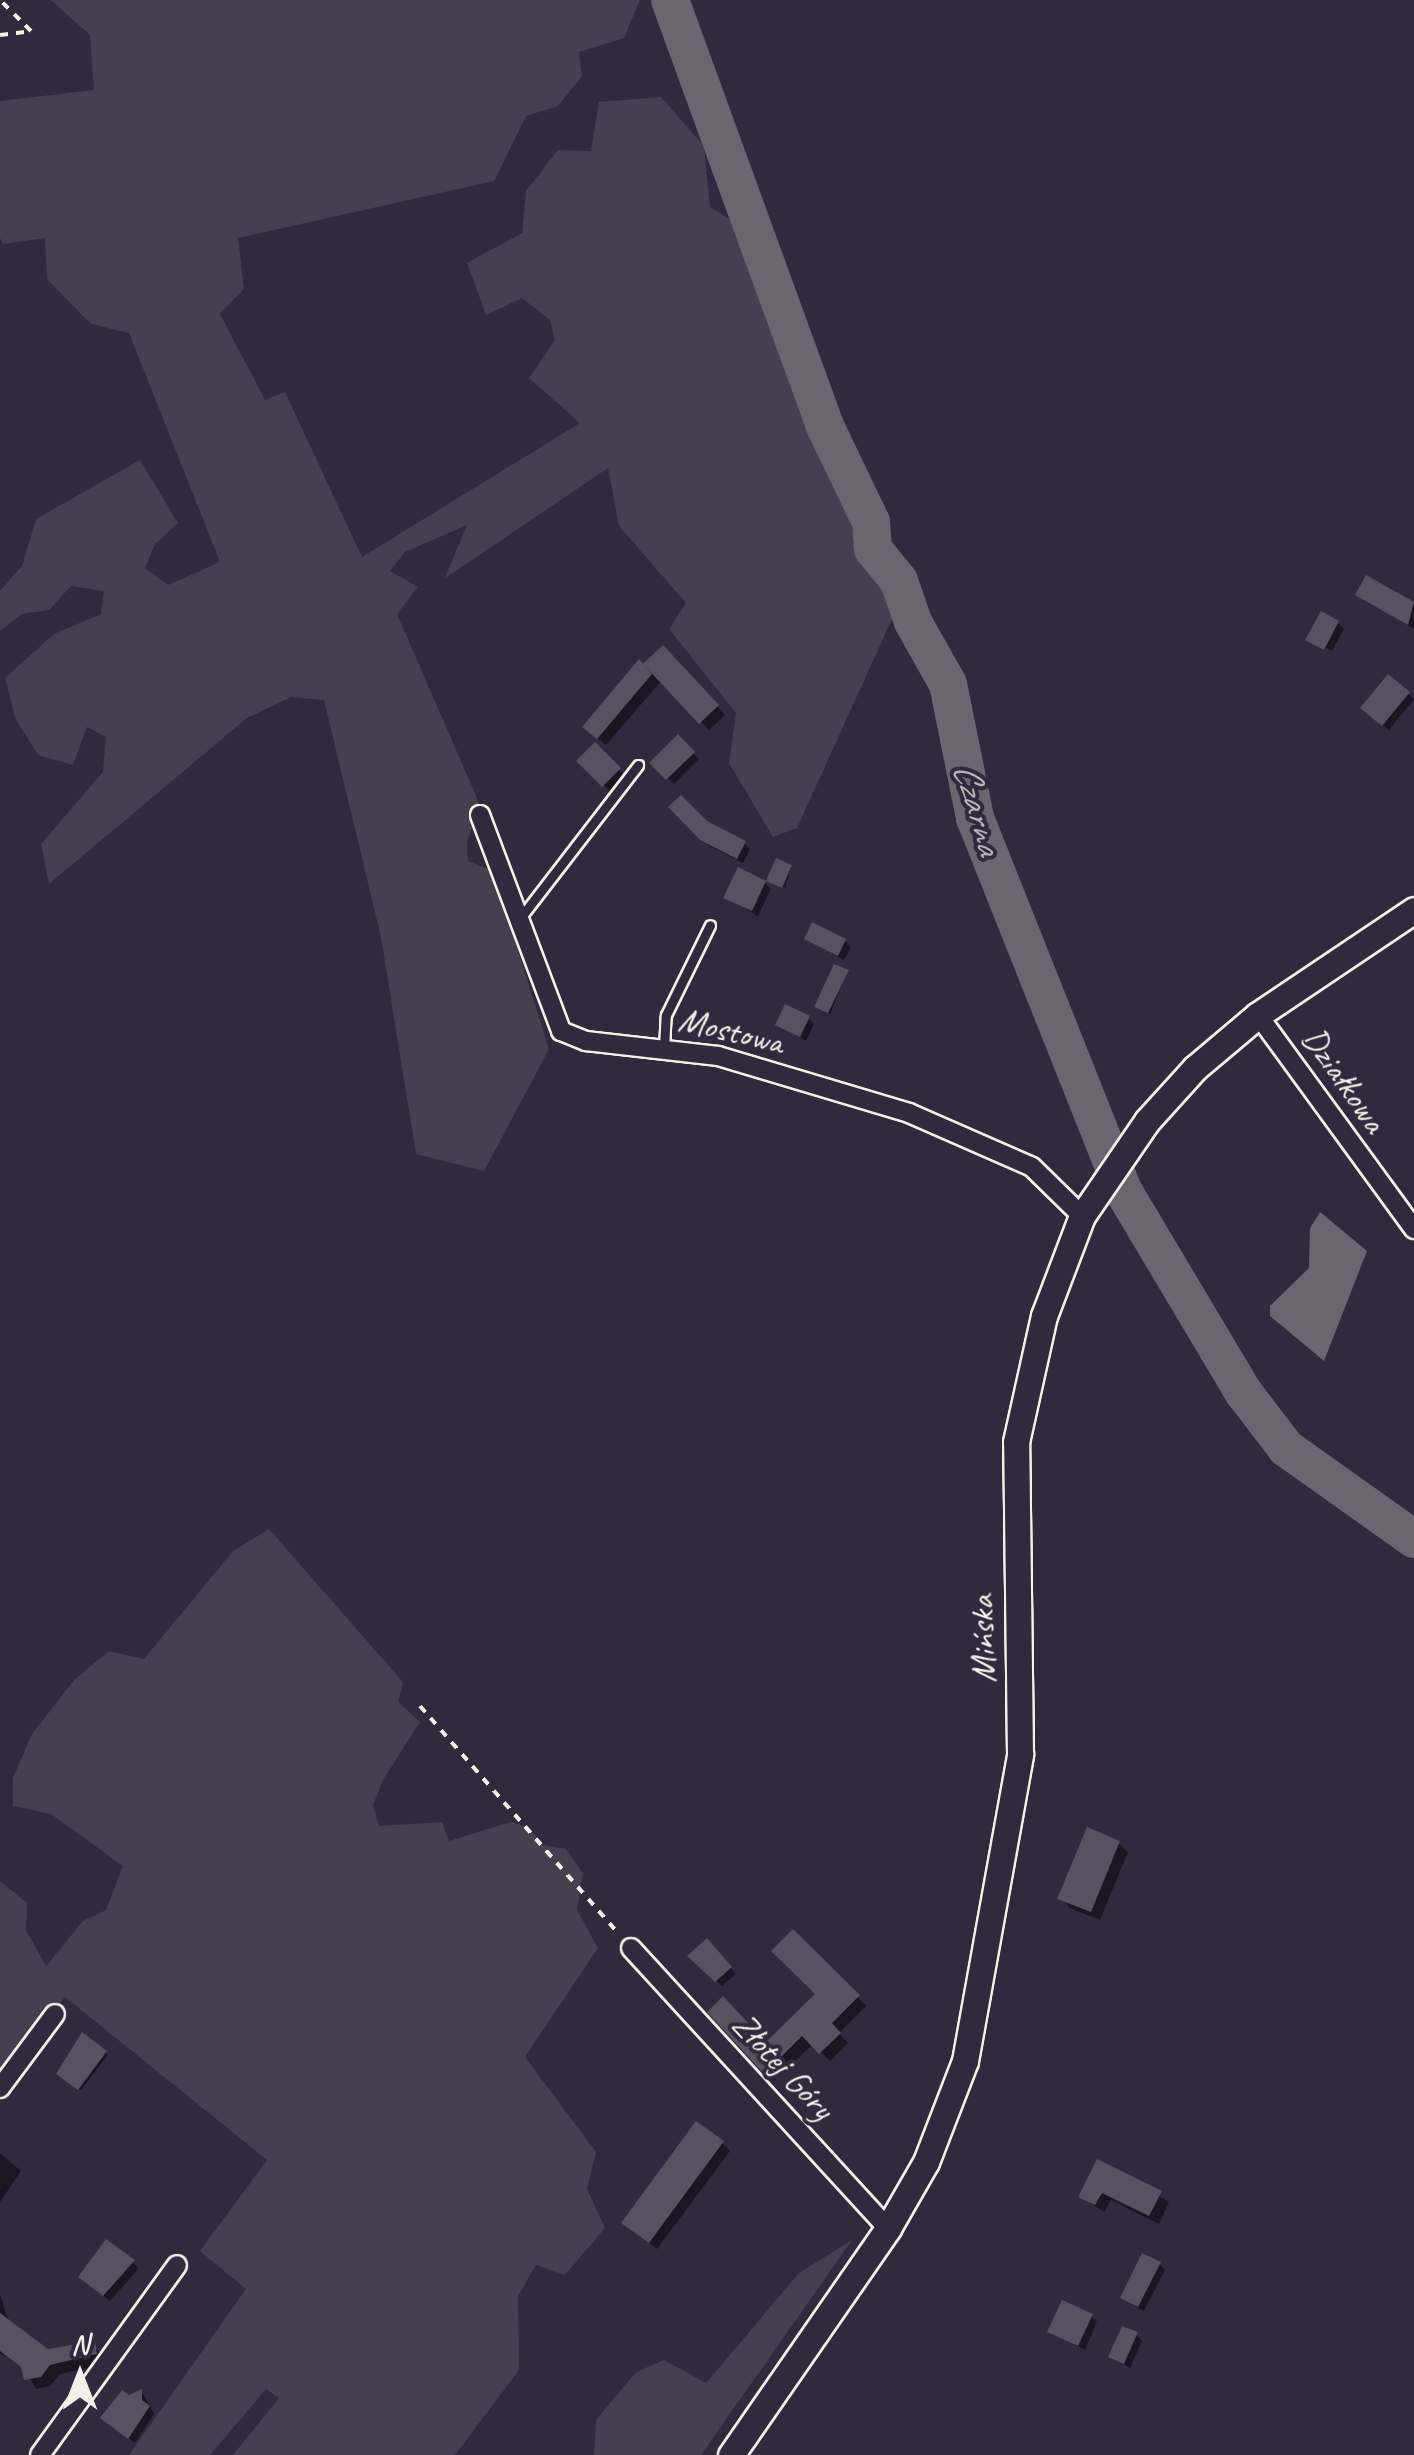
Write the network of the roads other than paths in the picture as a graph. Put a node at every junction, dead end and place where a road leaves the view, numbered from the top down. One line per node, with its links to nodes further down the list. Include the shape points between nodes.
1 (638, 765): 4 (lane, via 531,896)
2 (480, 815): 4 (street, Mostowa)
3 (1414, 910): 6 (street, Mińska)
4 (520, 919): 7 (street, Mostowa, via 561,1031 586,1041)
5 (710, 925): 7 (lane, via 666,1015)
6 (1258, 1015): 8 (street, Mińska, via 1147,1121); 9 (street, Działkowa)
7 (664, 1048): 8 (street, Mostowa, via 718,1056 909,1114 1032,1167)
8 (1082, 1216): 13 (street, Mińska, via 1044,1316 1016,1442 1020,1754 988,1951 965,2060 926,2162)
9 (1414, 1229)
10 (630, 1948): 13 (street, Złotej Góry)
11 (56, 2014): 12 (street)
12 (0, 2088)
13 (888, 2228): 16 (street, Mińska)
14 (177, 2265): 15 (street)
15 (40, 2455)
16 (731, 2455)

